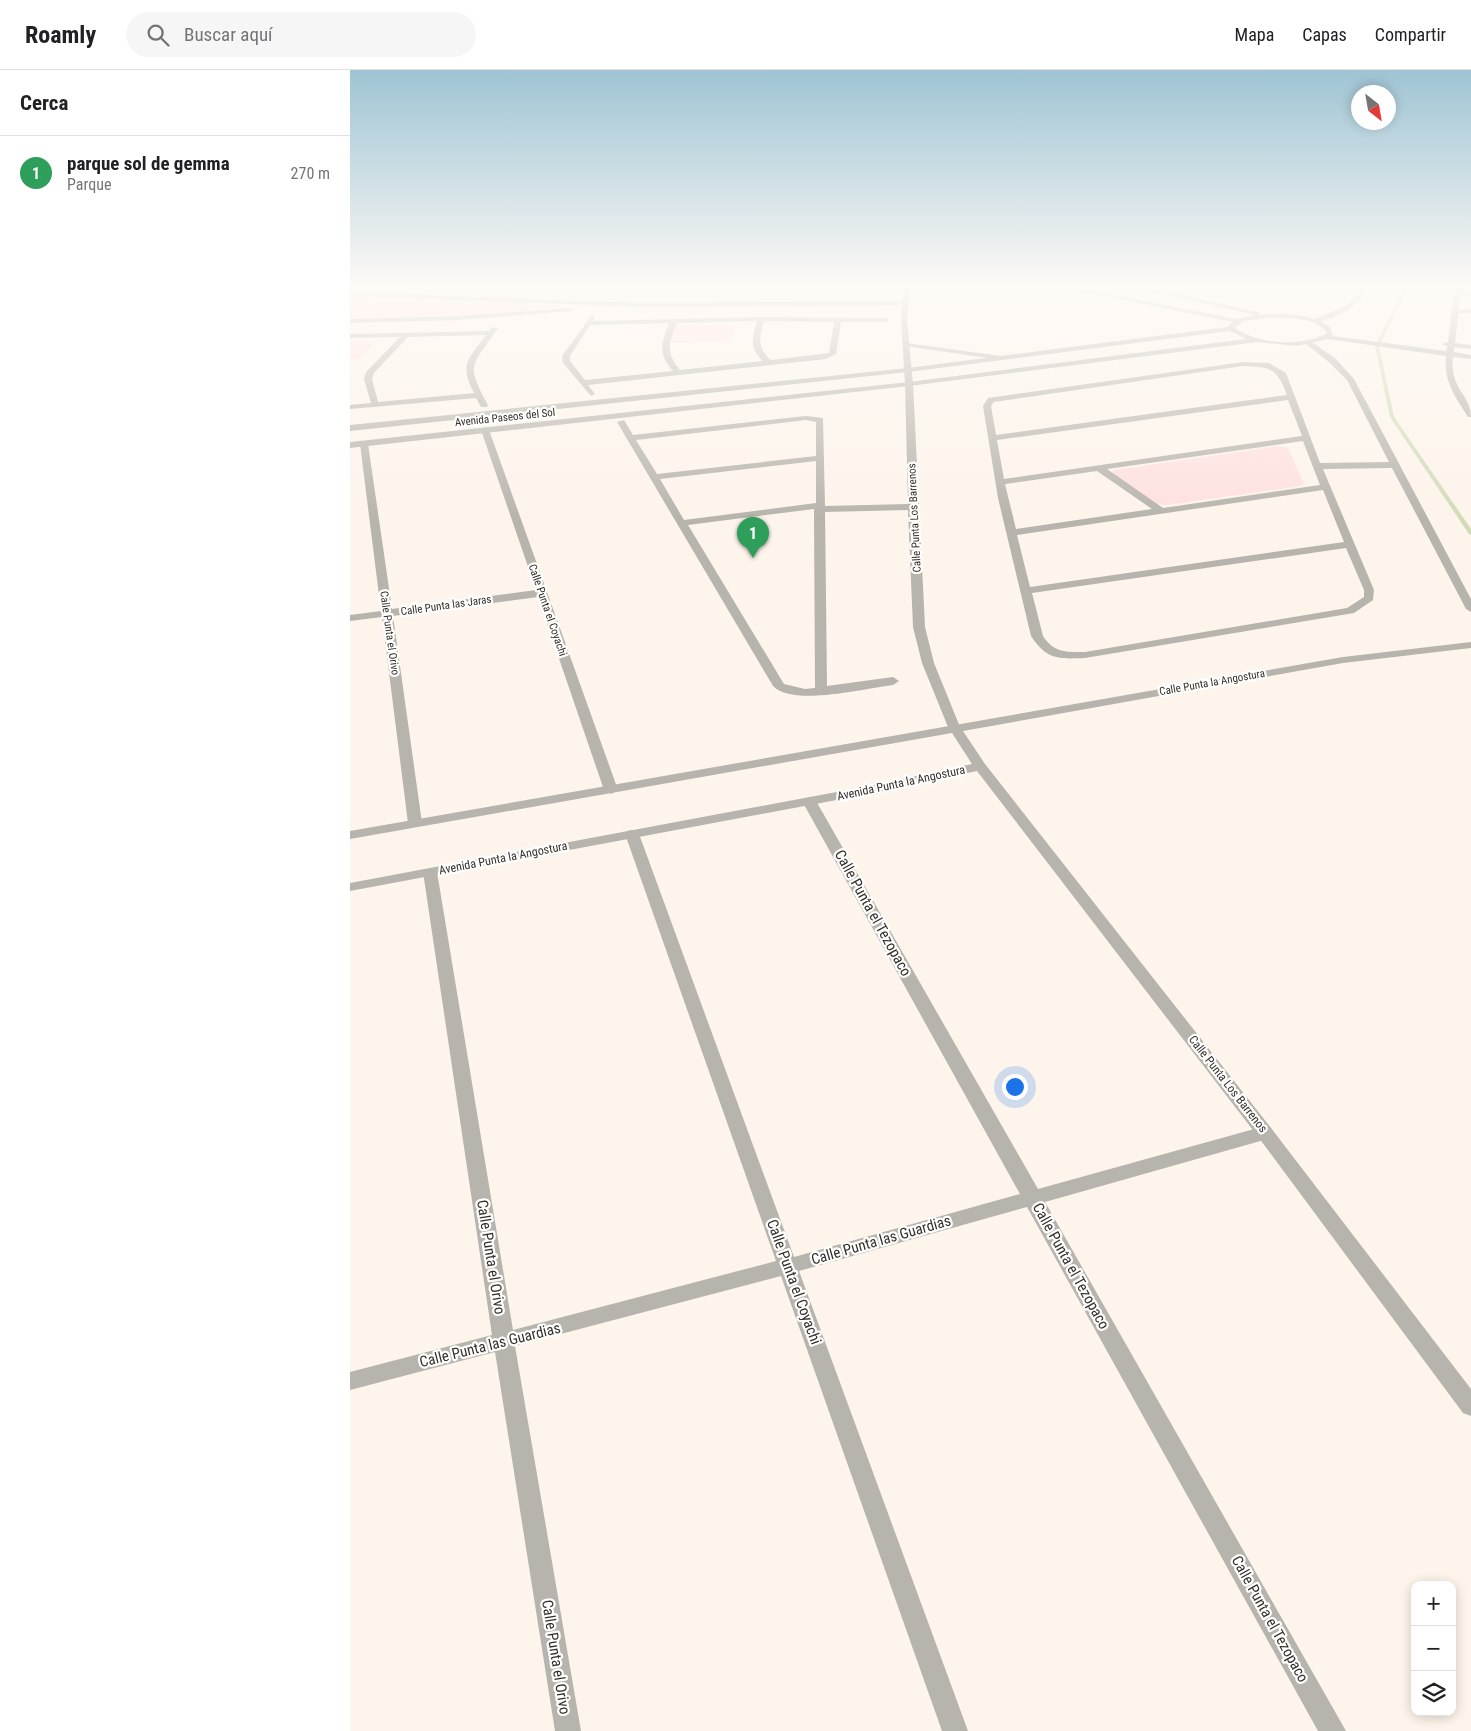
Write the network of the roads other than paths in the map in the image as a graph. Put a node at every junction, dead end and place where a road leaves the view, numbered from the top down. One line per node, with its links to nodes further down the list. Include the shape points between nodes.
1 (376, 366): 20 (street, via 368,379)
2 (469, 366): 18 (street, via 470,378)
3 (569, 366): 15 (street)
4 (672, 366): 14 (street)
5 (744, 366): 14 (street)
6 (908, 366): 13 (street, Calle Punta Los Barrenos)
7 (943, 366): 13 (street, Avenida Paseos del Sol)
8 (1056, 366): 16 (street, Avenida Paseos del Sol)
9 (1232, 366): 28 (street, via 991,400 986,413)
10 (1267, 366): 19 (street, via 1283,375)
11 (1338, 366): 33 (street, via 1350,379)
12 (1448, 366): 23 (street, via 1452,385)
13 (908, 370): 16 (street, Calle Punta Los Barrenos); 25 (street, Avenida Paseos del Sol)
14 (678, 372): 15 (street)
15 (582, 383): 17 (street)
16 (909, 384): 26 (street, Avenida Paseos del Sol); 39 (street, Calle Punta Los Barrenos)
17 (591, 394)
18 (479, 395): 20 (street); 21 (street)
19 (1291, 397): 28 (street); 29 (street)
20 (375, 404): 22 (street)
21 (484, 405)
22 (350, 407)
23 (1471, 416)
24 (621, 422): 27 (street)
25 (350, 428)
26 (485, 430): 30 (street, Avenida Paseos del Sol); 46 (street, Calle Punta el Coyachi)
27 (630, 438): 32 (street, via 814,418 820,420); 36 (street)
28 (992, 438): 37 (street)
29 (1307, 438): 34 (street); 35 (street)
30 (364, 444): 31 (street, Avenida Paseos del Sol); 48 (street, Calle Punta el Orivo)
31 (350, 445)
32 (819, 458): 36 (street); 40 (street)
33 (1395, 465): 34 (street); 47 (street)
34 (1317, 466): 38 (street)
35 (1099, 468): 37 (street); 41 (street)
36 (654, 477): 42 (street)
37 (1000, 482): 43 (street)
38 (1326, 488): 41 (street); 44 (street)
39 (912, 503): 40 (street); 53 (street, Calle Punta Los Barrenos, via 918,627 928,663)
40 (819, 505): 42 (street); 52 (street)
41 (1161, 511): 43 (street)
42 (682, 523): 52 (street, via 779,686 791,691)
43 (1011, 533): 45 (street)
44 (1350, 544): 45 (street); 45 (street, via 1369,590 1369,598 1350,611 1085,655 1058,655 1045,649 1037,636)
45 (1026, 591)
46 (541, 593): 48 (street, Calle Punta las Jaras); 55 (street, Calle Punta el Coyachi)
47 (1471, 609)
48 (387, 613): 49 (street, Calle Punta las Jaras); 57 (street, Calle Punta el Orivo)
49 (350, 618)
50 (1471, 645): 53 (street, Calle Punta la Angostura, via 1343,660)
51 (893, 681): 52 (street)
52 (821, 691)
53 (954, 727): 54 (street, Avenida Punta la Angostura); 55 (street)
54 (980, 766): 56 (street, Avenida Punta la Angostura); 62 (street, Calle Punta Los Barrenos)
55 (611, 790): 57 (street)
56 (810, 801): 58 (street, Avenida Punta la Angostura); 63 (street, Calle Punta el Tezopaco)
57 (415, 823): 59 (street)
58 (632, 834): 60 (street, Avenida Punta la Angostura); 64 (street, Calle Punta el Coyachi)
59 (350, 835)
60 (430, 872): 61 (street, Avenida Punta la Angostura); 65 (street, Calle Punta el Orivo)
61 (350, 887)
62 (1265, 1132): 63 (street, Calle Punta las Guardias); 67 (street, Calle Punta Los Barrenos)
63 (1033, 1197): 64 (street, Calle Punta las Guardias); 70 (street, Calle Punta el Tezopaco)
64 (789, 1266): 65 (street, Calle Punta las Guardias); 69 (street, Calle Punta el Coyachi)
65 (504, 1342): 66 (street, Calle Punta las Guardias); 68 (street, Calle Punta el Orivo)
66 (350, 1381)
67 (1471, 1406)
68 (568, 1731)
69 (955, 1731)
70 (1333, 1731)

